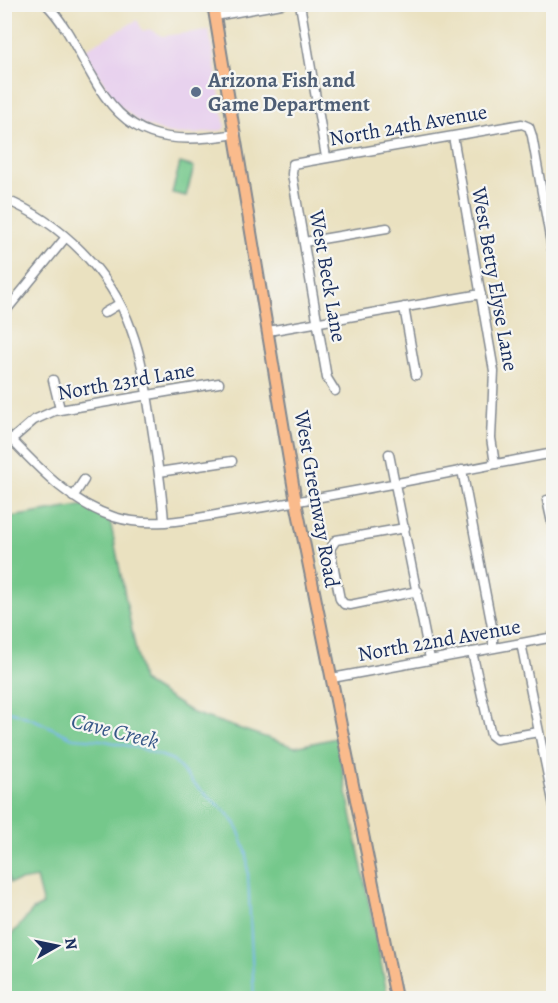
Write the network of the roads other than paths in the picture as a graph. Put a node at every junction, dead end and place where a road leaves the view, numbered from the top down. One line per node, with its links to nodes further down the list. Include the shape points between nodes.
1 (46, 4): 5 (street, via 119,114 152,134 169,139)
2 (282, 4): 4 (street)
3 (300, 4): 7 (street)
4 (214, 10): 5 (main road, West Greenway Road)
5 (236, 134): 20 (main road, West Greenway Road)
6 (453, 136): 7 (street, North 24th Avenue); 13 (street, North 24th Avenue, via 522,124 529,128); 14 (street, West Betty Elyse Lane)
7 (326, 157): 8 (street, North 24th Avenue)
8 (293, 165): 12 (street, West Beck Lane)
9 (4, 199): 11 (street, via 35,214)
10 (387, 228): 12 (street)
11 (66, 237): 15 (street, via 91,262); 17 (street)
12 (304, 242): 19 (street, West Beck Lane)
13 (554, 260)
14 (481, 294): 16 (street); 33 (street, West Betty Elyse Lane, via 494,371 490,438)
15 (119, 304): 18 (street); 25 (street, via 132,331)
16 (404, 307): 19 (street); 21 (street)
17 (4, 313)
18 (104, 313)
19 (317, 322): 20 (street); 24 (street, West Beck Lane, via 327,378)
20 (268, 331): 40 (main road, West Greenway Road)
21 (416, 375)
22 (53, 380): 26 (street)
23 (219, 383): 25 (street, North 23rd Lane)
24 (335, 391)
25 (147, 394): 26 (street, North 23rd Lane); 35 (street)
26 (60, 409): 28 (street, North 23rd Lane, via 34,420)
27 (4, 432): 28 (street)
28 (12, 439): 29 (street, North 23rd Lane); 38 (street)
29 (4, 447)
30 (554, 453): 33 (street)
31 (389, 454): 37 (street)
32 (232, 461): 35 (street)
33 (495, 464): 34 (street)
34 (462, 470): 37 (street); 47 (street)
35 (159, 472): 41 (street)
36 (84, 480): 38 (street)
37 (395, 482): 40 (street); 42 (street)
38 (73, 497): 41 (street, via 117,518)
39 (547, 500): 43 (street)
40 (296, 502): 41 (street); 50 (main road, West Greenway Road)
41 (164, 522)
42 (405, 528): 44 (street); 44 (street, via 336,540 332,544 340,599 344,604)
43 (554, 532)
44 (418, 591): 49 (street)
45 (554, 637): 46 (street, North 22nd Avenue)
46 (521, 643): 47 (street, North 22nd Avenue); 51 (street)
47 (493, 648): 48 (street, North 22nd Avenue)
48 (472, 652): 49 (street, North 22nd Avenue); 51 (street, via 491,735 502,739)
49 (430, 659): 50 (street, North 22nd Avenue)
50 (332, 678): 53 (main road, West Greenway Road)
51 (539, 732): 52 (street)
52 (554, 806)
53 (396, 999)

